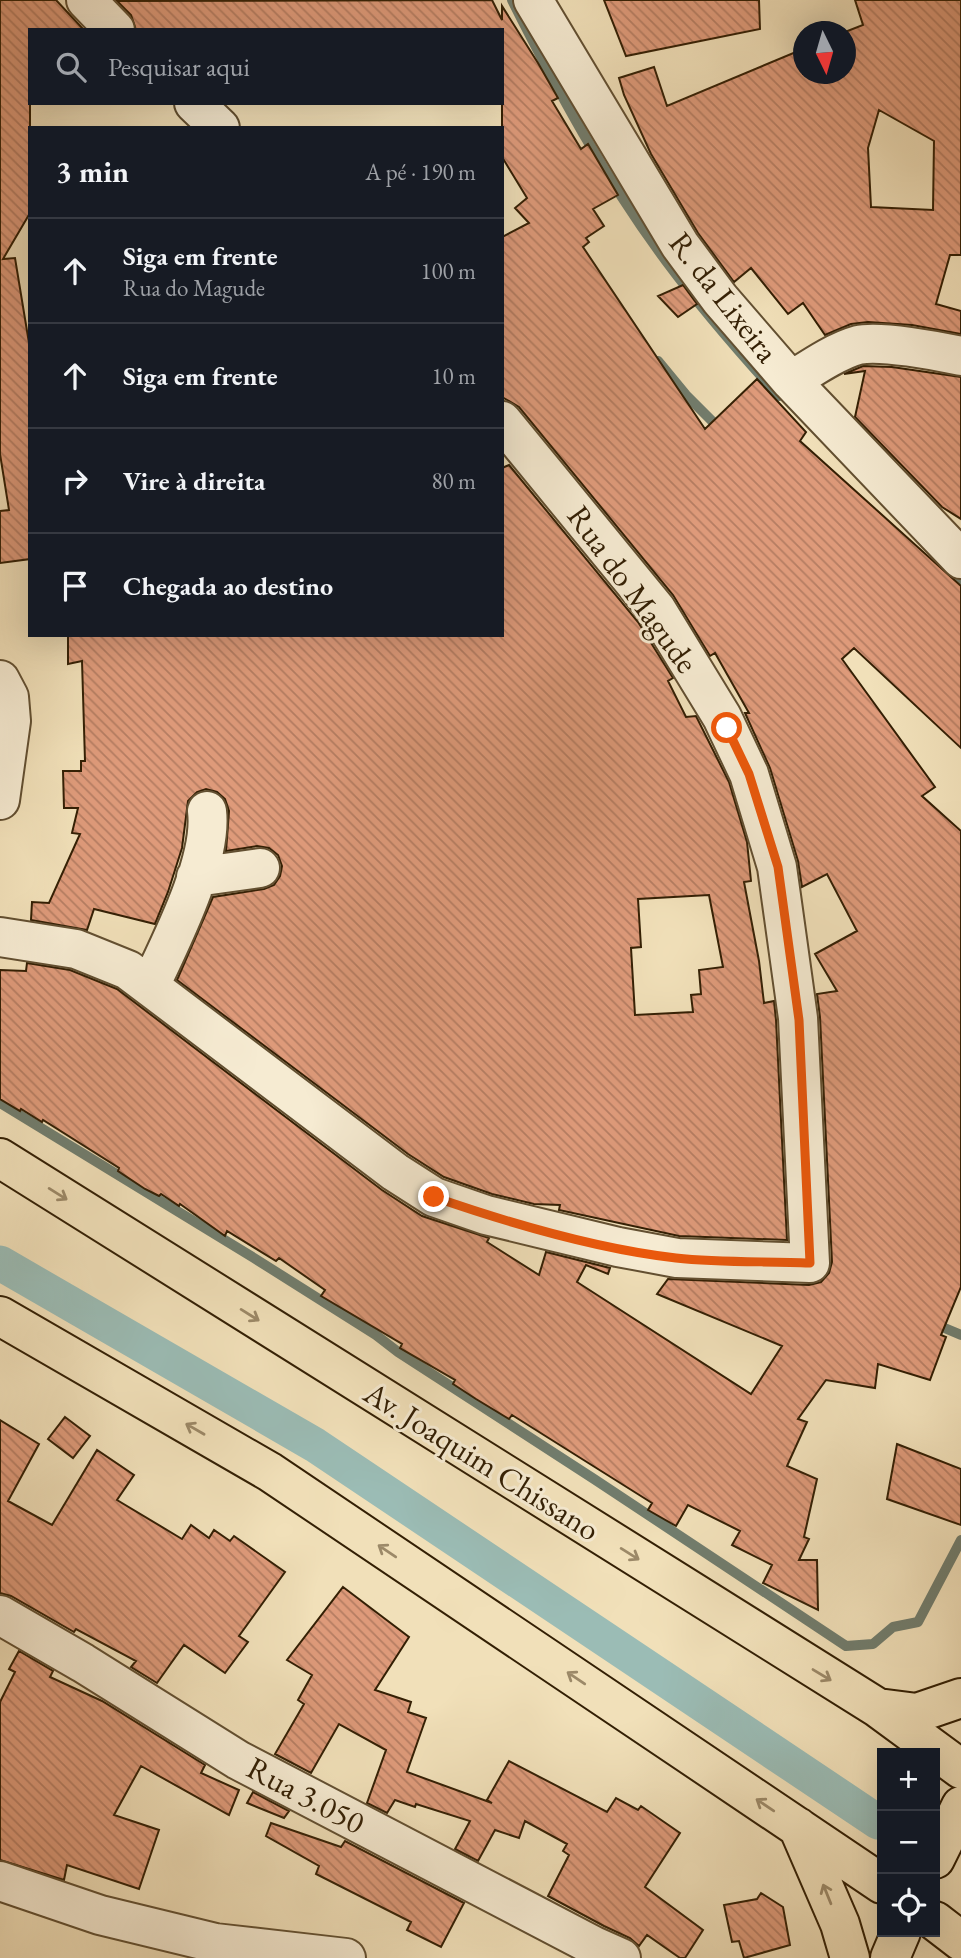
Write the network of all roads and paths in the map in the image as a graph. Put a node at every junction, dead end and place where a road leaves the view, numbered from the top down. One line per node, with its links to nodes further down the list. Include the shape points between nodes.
1 (86, 0): 3 (street)
2 (533, 0): 7 (street, R. da Lixeira, via 680,245)
3 (113, 28)
4 (196, 105): 5 (street)
5 (218, 126)
6 (961, 356): 7 (street, via 902,346 859,345)
7 (791, 382): 9 (street, R. da Lixeira)
8 (504, 423): 16 (street, Rua do Magude, via 656,609 722,718 749,774 778,867 798,1018 810,1263 677,1258 552,1233 434,1197)
9 (961, 559)
10 (0, 680): 11 (street, via 9,697 10,720)
11 (0, 800)
12 (207, 811): 14 (street, via 207,836)
13 (260, 869): 14 (street)
14 (196, 877): 16 (street)
15 (0, 937): 16 (street, via 76,949 128,971)
16 (150, 986)
17 (0, 1158): 21 (main road, Av. Joaquim Chissano, one-way to 21)
18 (0, 1316): 24 (main road, one-way to 18, via 270,1472)
19 (0, 1615): 32 (street, Rua 3.050, via 238,1760)
20 (961, 1698): 21 (main road, via 917,1713)
21 (878, 1708): 22 (main road, Av. Joaquim Chissano)
22 (961, 1769)
23 (961, 1806): 25 (main road)
24 (799, 1828): 27 (main road); 33 (main road, one-way to 24)
25 (940, 1849)
26 (0, 1881): 31 (street, via 100,1915 215,1943)
27 (877, 1881)
28 (940, 1925): 30 (main road)
29 (899, 1937): 34 (main road)
30 (961, 1941)
31 (345, 1958)
32 (621, 1958)
33 (850, 1958)
34 (890, 1958)

